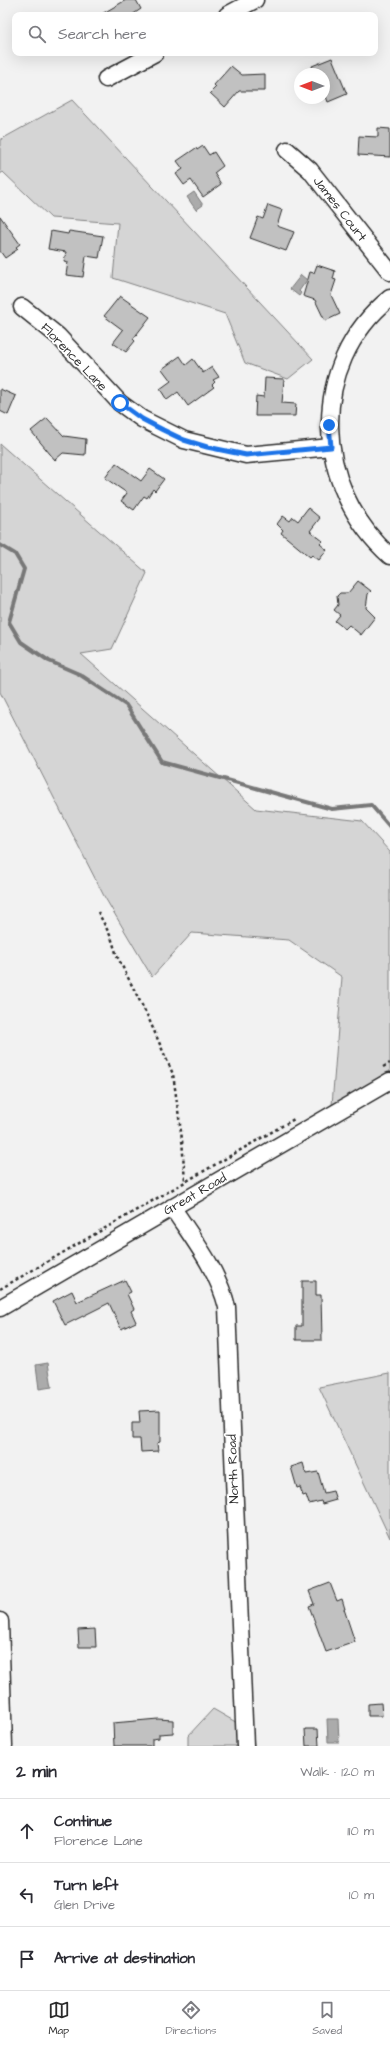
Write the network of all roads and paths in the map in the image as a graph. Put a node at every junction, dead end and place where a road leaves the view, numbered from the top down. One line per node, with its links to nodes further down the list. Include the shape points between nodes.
1 (255, 0): 2 (street)
2 (233, 12)
3 (149, 56): 4 (street)
4 (106, 79)
5 (287, 150): 6 (street, James Court, via 310,170)
6 (390, 272)
7 (390, 298): 9 (street, via 364,323 343,359 331,400)
8 (22, 307): 9 (street, Florence Lane, via 58,336 120,403 142,419 184,440 246,455)
9 (331, 447): 10 (street, via 341,485 352,508 364,528)
10 (390, 556)
11 (98, 912): 16 (path, via 173,1074 182,1139)
12 (390, 1063): 13 (path)
13 (377, 1071)
14 (390, 1081): 17 (street, Great Road)
15 (297, 1117): 16 (path)
16 (184, 1182): 18 (path)
17 (172, 1207): 19 (street, Great Road); 22 (street, North Road, via 216,1276 227,1307)
18 (0, 1289)
19 (0, 1308)
20 (0, 1621): 21 (street)
21 (4, 1746)
22 (245, 1746)

